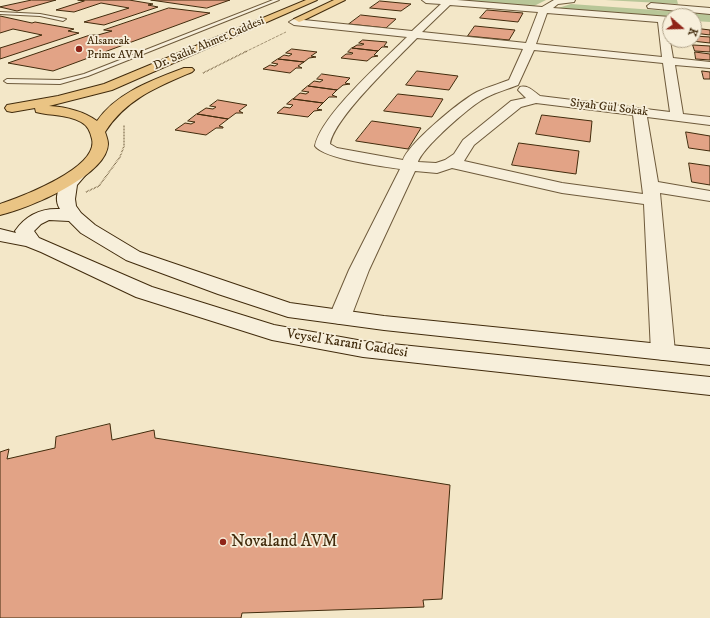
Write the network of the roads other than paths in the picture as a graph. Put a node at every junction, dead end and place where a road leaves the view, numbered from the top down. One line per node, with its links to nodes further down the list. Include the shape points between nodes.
1 (277, 0): 21 (lane, via 86,75 60,82)
2 (313, 0): 23 (main road, Dr. Sadık Ahmet Caddesi)
3 (341, 0): 14 (main road)
4 (426, 0): 6 (street)
5 (575, 0): 9 (street, via 556,2)
6 (448, 2): 9 (street); 15 (street)
7 (683, 4): 8 (street); 10 (street)
8 (645, 6)
9 (543, 10): 13 (street); 16 (street)
10 (710, 11)
11 (0, 13): 12 (lane)
12 (63, 19)
13 (662, 20)
14 (296, 23): 15 (street)
15 (415, 34): 16 (street); 32 (street, via 347,105 324,136 322,146 333,152)
16 (530, 46): 18 (street); 22 (street)
17 (667, 48): 18 (street)
18 (668, 61): 19 (street); 28 (street)
19 (710, 65)
20 (198, 70): 24 (main road, Dr. Sadık Ahmet Caddesi)
21 (7, 81)
22 (514, 82): 25 (street); 32 (street, via 481,95 443,124 413,154)
23 (99, 90): 24 (main road, via 95,96 100,100); 26 (main road, Dr. Sadık Ahmet Caddesi, via 53,102)
24 (133, 96): 30 (main road, Dr. Sadık Ahmet Caddesi, via 109,114)
25 (536, 99): 27 (street, Siyah Gül Sokak); 31 (street, via 516,104 481,131 468,143 460,157)
26 (6, 108): 30 (main road, via 44,109 70,114 86,120)
27 (639, 112): 28 (street, Siyah Gül Sokak); 34 (street)
28 (677, 117): 29 (street, Siyah Gül Sokak)
29 (710, 121)
30 (98, 131): 33 (main road, via 101,141 98,152)
31 (451, 163): 32 (street, via 437,168); 34 (street, via 562,188)
32 (409, 166): 40 (street, via 359,270)
33 (81, 171): 36 (main road, via 40,195); 37 (street, Veysel Karani Caddesi, via 69,184 66,199 67,206)
34 (651, 193): 35 (street); 41 (street)
35 (710, 196)
36 (0, 210)
37 (75, 217): 39 (street, via 60,213 46,214 31,222 24,232); 40 (street, Veysel Karani Caddesi, via 88,229 133,256 288,310)
38 (0, 235): 39 (street, Veysel Karani Caddesi)
39 (32, 242): 43 (street, Veysel Karani Caddesi, via 144,292 272,332 363,349)
40 (340, 317): 41 (street, Veysel Karani Caddesi)
41 (663, 352): 42 (street, Veysel Karani Caddesi)
42 (710, 357)
43 (709, 386)

